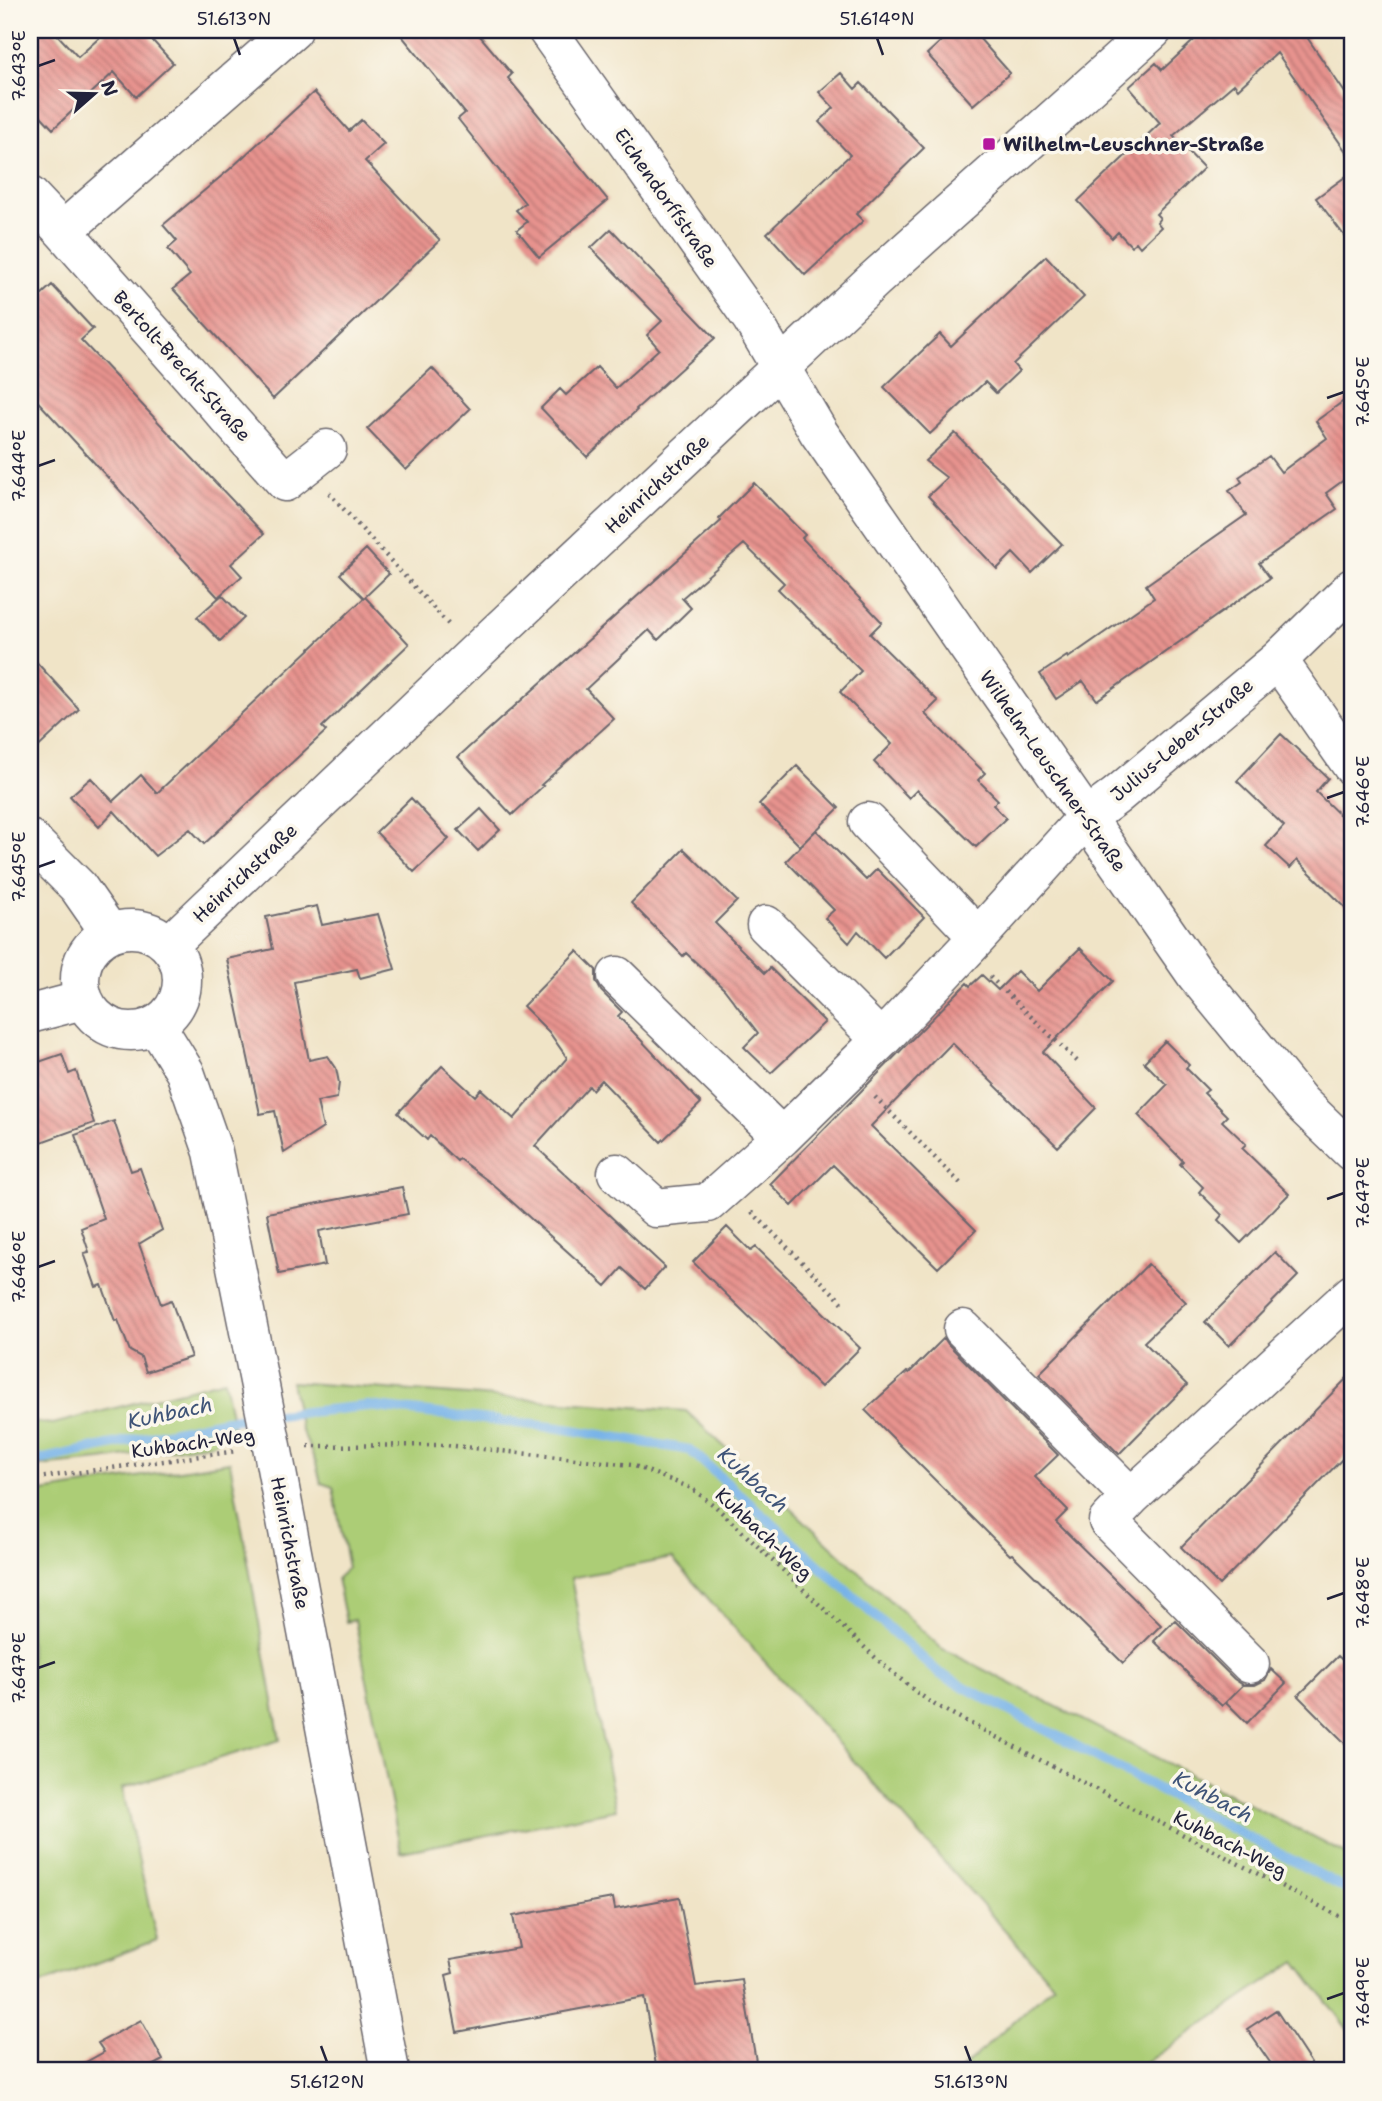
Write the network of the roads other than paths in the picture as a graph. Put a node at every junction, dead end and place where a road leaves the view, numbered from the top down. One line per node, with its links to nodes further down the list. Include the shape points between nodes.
1 (293, 30): 5 (street)
2 (547, 30): 6 (street, Eichendorffstraße)
3 (1153, 30): 6 (street, Heinrichstraße)
4 (30, 196): 5 (street, Bertolt-Brecht-Straße)
5 (63, 232): 7 (street, Bertolt-Brecht-Straße, via 285,482)
6 (782, 368): 11 (street, Wilhelm-Leuschner-Straße, via 819,433); 16 (street, Heinrichstraße, via 474,653)
7 (316, 458)
8 (1352, 587): 9 (street, Julius-Leber-Straße)
9 (1278, 660): 10 (street); 11 (street, Julius-Leber-Straße)
10 (1352, 766)
11 (1085, 819): 17 (street, Julius-Leber-Straße); 24 (street, Wilhelm-Leuschner-Straße, via 1196,975 1301,1103)
12 (869, 822): 17 (street)
13 (30, 839): 15 (street, via 78,887)
14 (766, 925): 22 (street)
15 (110, 933): 16 (street, via 147,931); 19 (street, via 96,941 80,969)
16 (169, 945): 21 (street, via 183,979 171,1013)
17 (971, 945): 22 (street, Julius-Leber-Straße)
18 (617, 976): 23 (street)
19 (83, 1000): 20 (street); 21 (street, via 96,1018 114,1029 135,1032)
20 (30, 1014)
21 (156, 1025): 30 (street, Heinrichstraße, via 185,1072 213,1152)
22 (881, 1040): 23 (street, Julius-Leber-Straße)
23 (782, 1137): 25 (street, Julius-Leber-Straße, via 717,1195 656,1208)
24 (1352, 1152)
25 (617, 1173)
26 (1352, 1294): 28 (street)
27 (963, 1329): 28 (street)
28 (1131, 1497): 29 (street, via 1108,1521)
29 (1250, 1664)
30 (390, 2071)

